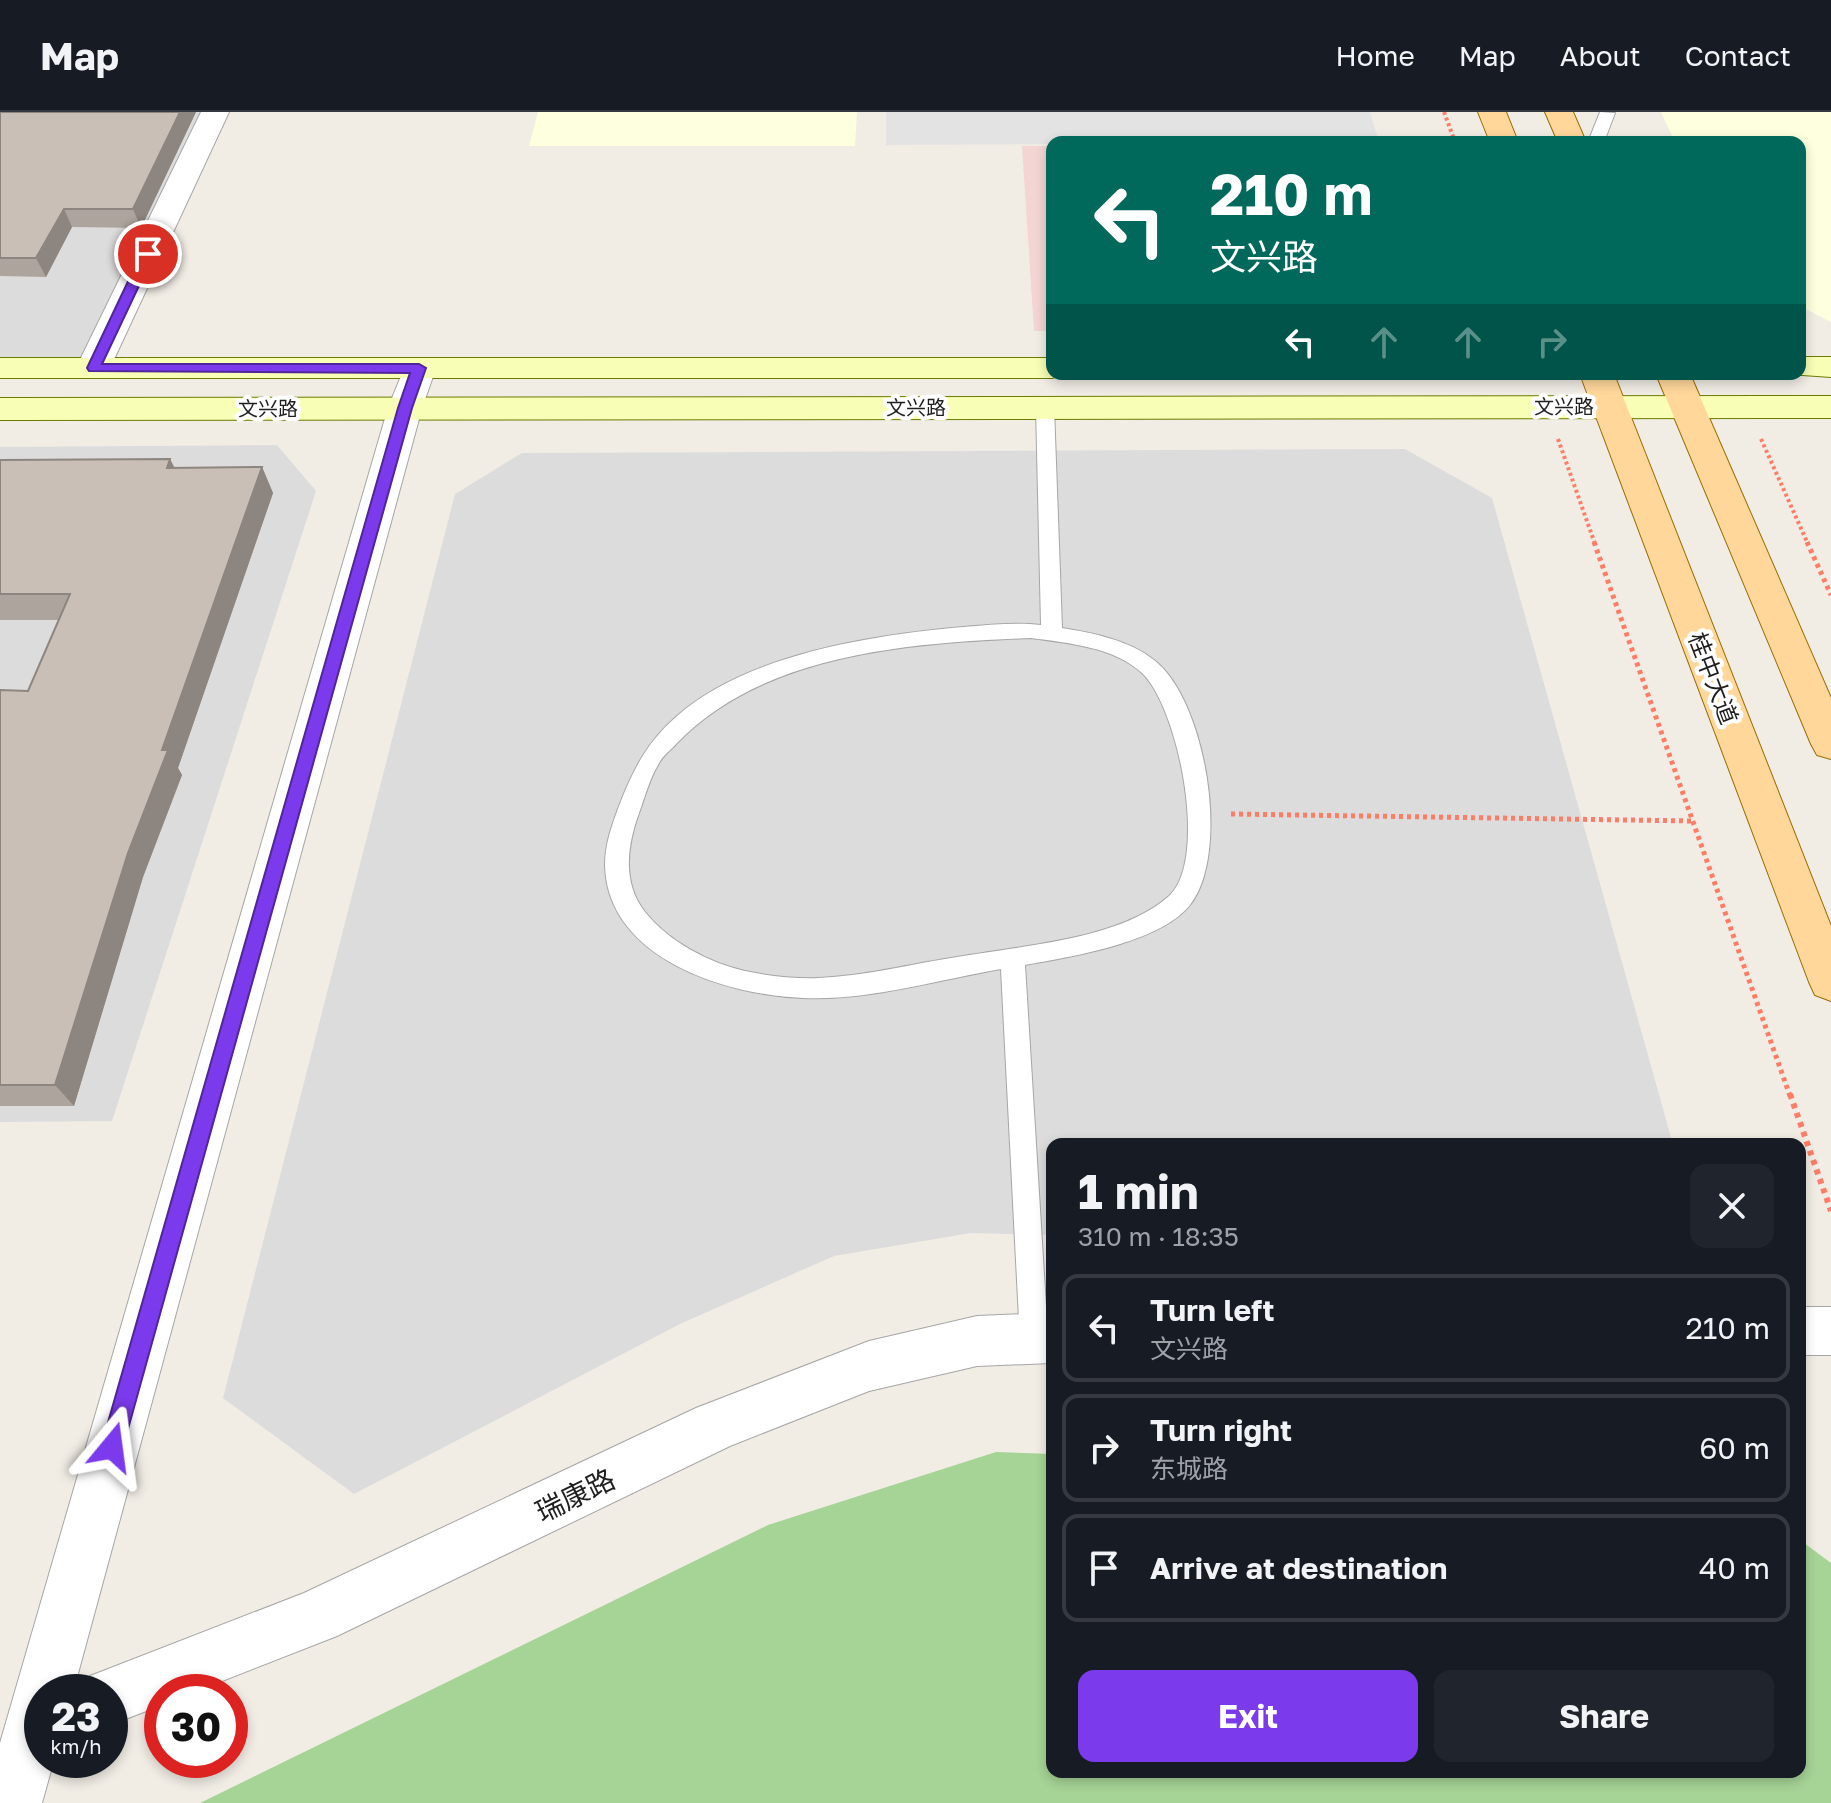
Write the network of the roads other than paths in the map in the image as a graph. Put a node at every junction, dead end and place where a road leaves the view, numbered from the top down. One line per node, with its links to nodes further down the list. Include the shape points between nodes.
1 (215, 112): 11 (street)
2 (1492, 112): 5 (main road)
3 (1559, 112): 6 (main road)
4 (1607, 113): 7 (lane)
5 (1502, 136)
6 (1569, 136)
7 (1598, 136)
8 (1806, 367): 9 (main road)
9 (1831, 367)
10 (0, 368): 11 (main road, 文兴路)
11 (93, 368): 13 (main road, 文兴路)
12 (1046, 368): 13 (main road, 文兴路)
13 (412, 388): 16 (main road, 文兴路); 18 (main road, 文兴路); 26 (street)
14 (1603, 390): 15 (main road, 文兴路); 16 (main road, 文兴路, via 1546,407); 22 (main road, 桂中大道)
15 (1680, 390): 17 (main road, 文兴路, via 1746,407); 20 (main road)
16 (1045, 407): 19 (lane)
17 (1831, 407)
18 (0, 409)
19 (1052, 633): 21 (lane, via 1107,644 1151,668 1176,708 1191,748 1197,862 1182,898 1147,922 1088,941); 21 (lane, via 970,632 919,639 750,680 693,712 651,755 620,830 616,860 615,875 636,918 676,955 745,981 817,988)
20 (1831, 744)
21 (1012, 956): 25 (lane)
22 (1831, 982)
23 (1806, 1331): 24 (street)
24 (1831, 1331)
25 (1043, 1338): 27 (street, 瑞康路, via 977,1341 869,1366 715,1426 317,1616)
26 (43, 1674)
27 (128, 1689)
28 (24, 1750): 29 (street)
29 (12, 1803)

